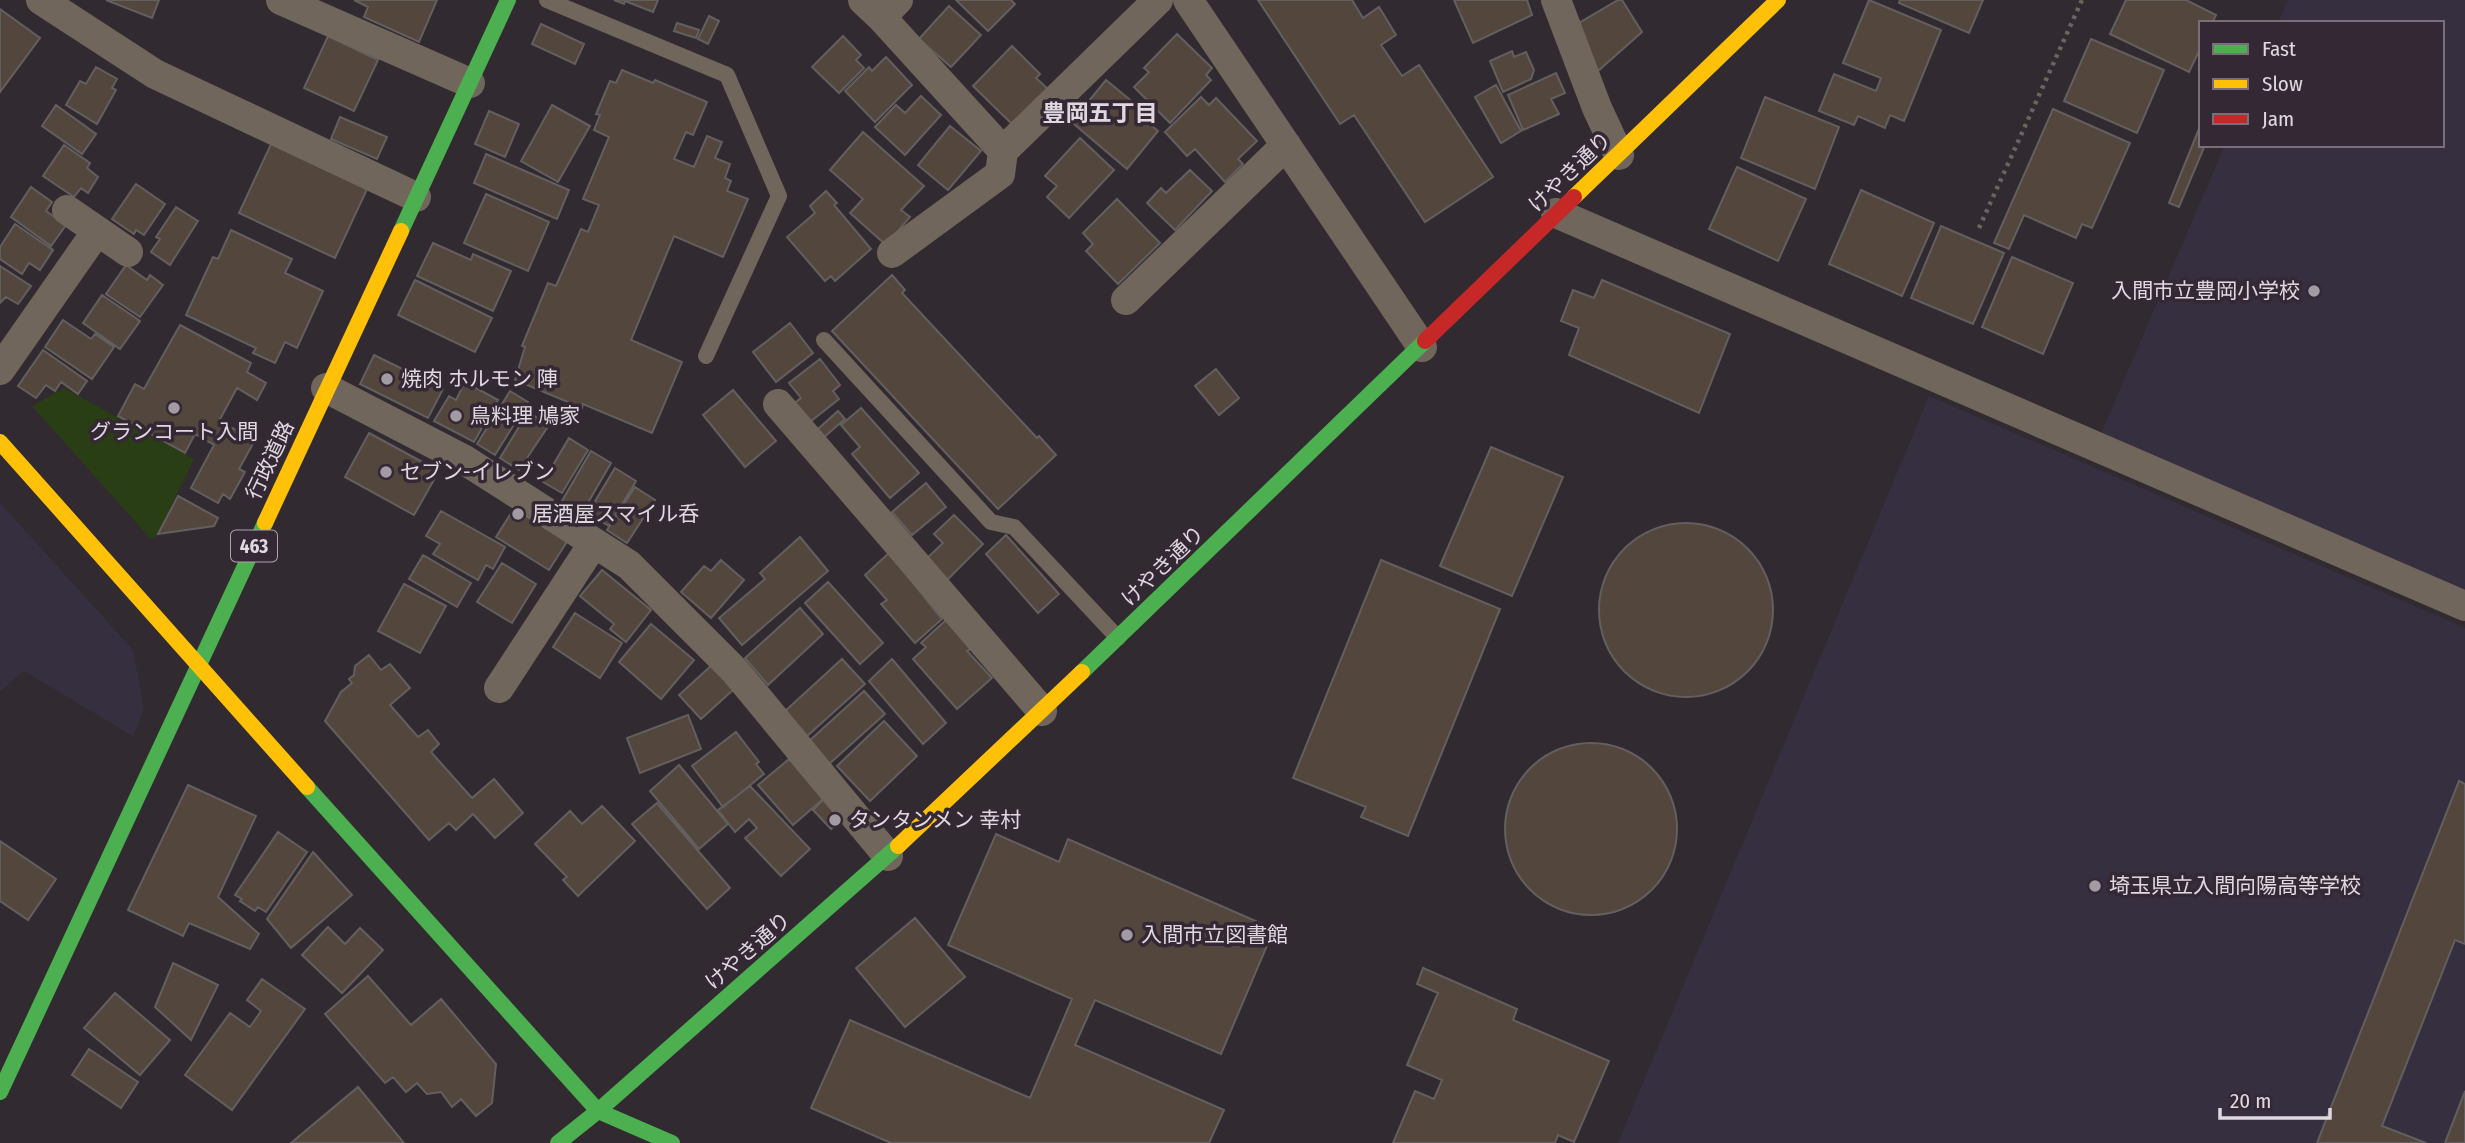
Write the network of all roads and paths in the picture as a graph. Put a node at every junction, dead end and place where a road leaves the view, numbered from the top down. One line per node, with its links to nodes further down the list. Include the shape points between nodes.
1 (281, 0): 11 (street)
2 (508, 0): 11 (main road, 行政道路 / 463)
3 (547, 0): 25 (lane, via 727,75 779,196)
4 (1158, 0): 13 (street)
5 (1188, 0): 12 (street)
6 (1556, 0): 14 (street)
7 (1778, 0): 14 (main road, けやき通り)
8 (2082, 0): 18 (path)
9 (46, 1): 15 (street, via 155,74)
10 (881, 6): 13 (street)
11 (470, 83): 15 (main road, 行政道路 / 463)
12 (1286, 145): 22 (street); 24 (street)
13 (1003, 151): 21 (street, via 1000,174)
14 (1619, 155): 17 (main road, けやき通り)
15 (416, 197): 27 (main road, 行政道路 / 463)
16 (67, 209): 19 (street)
17 (1556, 214): 24 (main road, けやき通り); 31 (street)
18 (1979, 228)
19 (97, 231): 20 (street); 26 (street)
20 (128, 252)
21 (892, 253)
22 (1126, 300)
23 (824, 340): 32 (lane, via 990,523 1014,527)
24 (1422, 347): 32 (main road, けやき通り)
25 (706, 356)
26 (0, 370)
27 (326, 388): 30 (street, via 463,459); 33 (main road, 行政道路 / 463)
28 (778, 404): 35 (street)
29 (0, 442): 33 (main road)
30 (593, 544): 34 (street); 36 (street, via 628,565 736,671)
31 (2465, 606)
32 (1118, 638): 35 (main road, けやき通り)
33 (198, 666): 37 (main road, 行政道路 / 463); 38 (main road)
34 (499, 688)
35 (1042, 711): 36 (main road, けやき通り)
36 (888, 856): 38 (main road, けやき通り)
37 (0, 1091)
38 (598, 1111): 39 (main road, けやき通り); 40 (main road)
39 (558, 1143)
40 (671, 1143)

